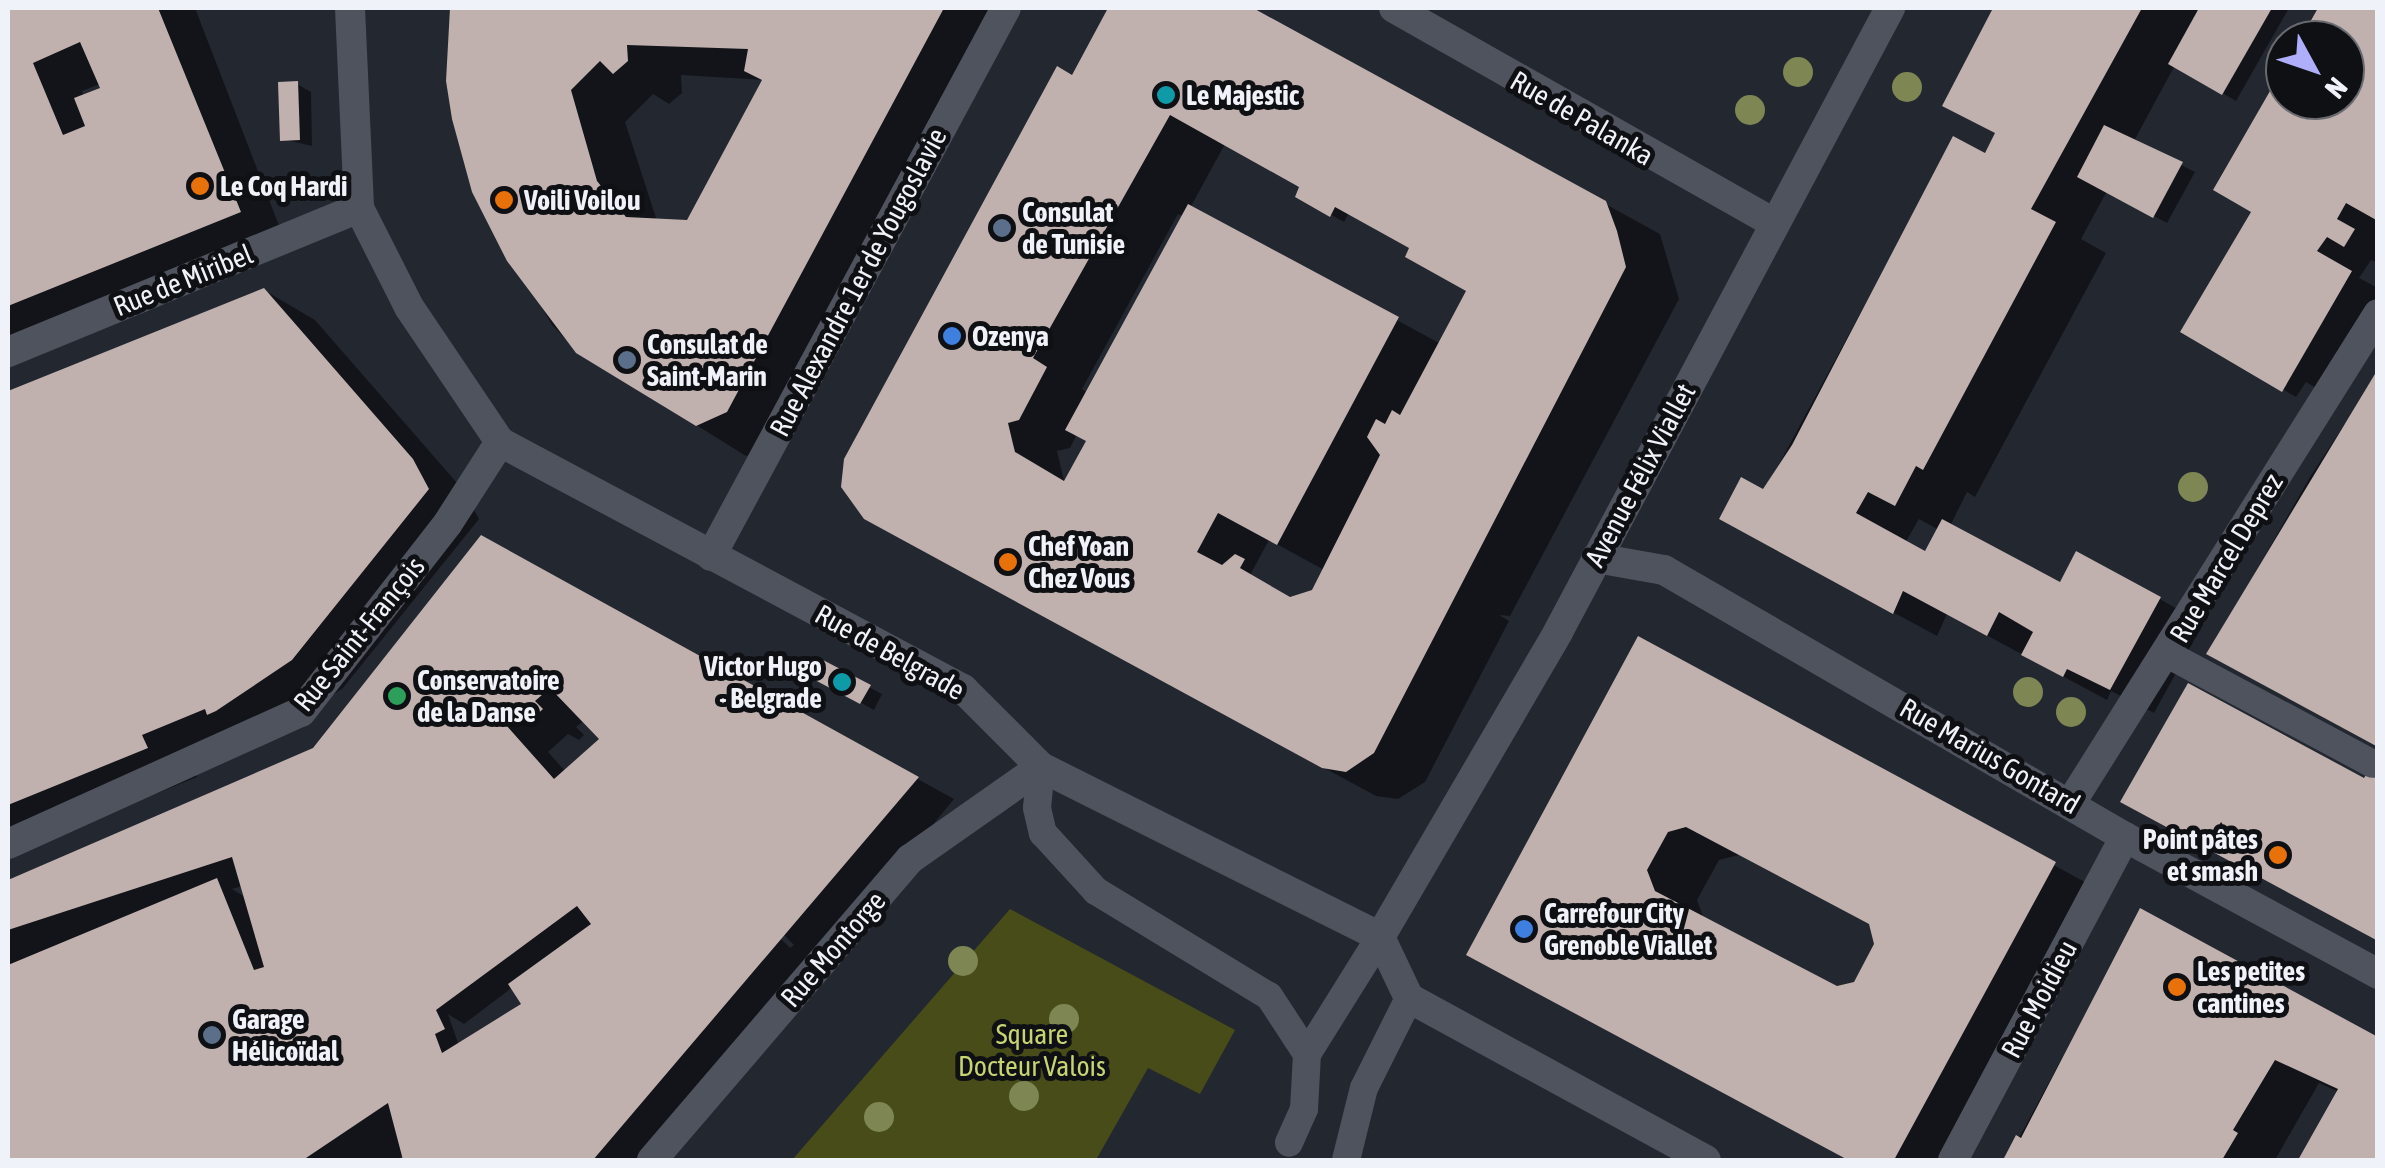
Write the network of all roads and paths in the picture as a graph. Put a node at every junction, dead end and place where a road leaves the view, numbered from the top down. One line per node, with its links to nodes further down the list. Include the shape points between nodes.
1 (350, 8): 5 (street, Rue de Belgrade)
2 (1006, 8): 10 (street, Rue Alexandre 1er de Yougoslavie)
3 (1394, 8): 6 (street, Rue de Palanka)
4 (1890, 8): 6 (street, Avenue Félix Viallet)
5 (358, 208): 8 (street, Rue de Miribel); 9 (street, Rue de Belgrade, via 408,307)
6 (1774, 224): 11 (street, Avenue Félix Viallet)
7 (2378, 314): 12 (street, Rue Marcel Deprez)
8 (8, 352)
9 (500, 442): 10 (street, Rue de Belgrade); 17 (street, Rue Saint-François, via 448,523 302,712)
10 (712, 556): 14 (street, Rue de Belgrade, via 962,689)
11 (1596, 558): 15 (street, Rue Marius Gontard, via 1664,570); 18 (street, Avenue Félix Viallet)
12 (2169, 654): 13 (lane); 15 (street, Rue Marcel Deprez)
13 (2373, 764)
14 (1041, 767): 18 (street, Rue de Belgrade); 21 (lane, via 1037,808 1044,833 1096,891 1269,996); 23 (street, Rue Montorge, via 910,858)
15 (2072, 801): 16 (street, Rue Marius Gontard)
16 (2125, 837): 19 (street, Rue Marius Gontard); 26 (street, Rue Moidieu)
17 (8, 844)
18 (1380, 937): 20 (street); 21 (lane)
19 (2378, 974)
20 (1409, 998): 24 (lane, via 1364,1088); 25 (street)
21 (1307, 1054): 22 (lane, via 1304,1108)
22 (1290, 1143)
23 (652, 1160)
24 (1346, 1160)
25 (1706, 1160)
26 (1953, 1160)

